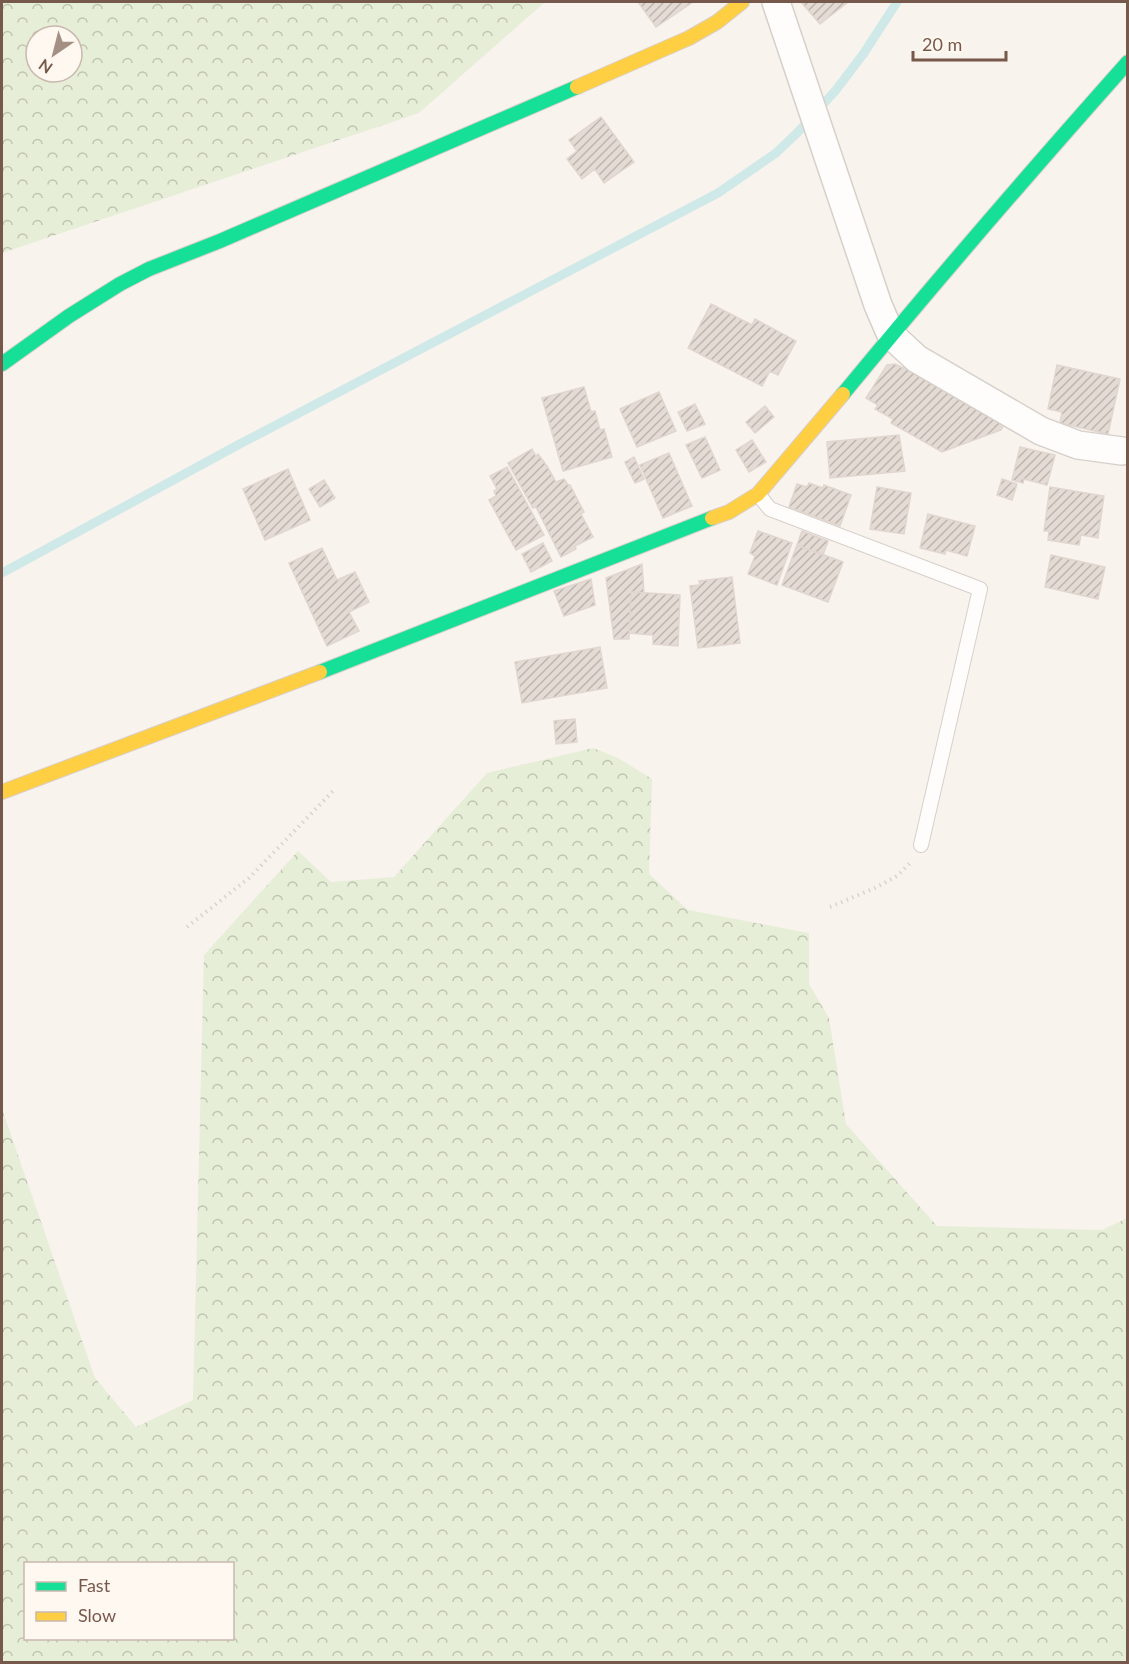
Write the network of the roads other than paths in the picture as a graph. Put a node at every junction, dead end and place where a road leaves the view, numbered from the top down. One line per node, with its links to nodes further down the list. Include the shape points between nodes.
1 (742, 2): 5 (street, via 689,38 150,269 120,284)
2 (776, 2): 4 (street)
3 (1128, 62): 4 (street)
4 (891, 335): 6 (street, via 917,359 1041,431 1078,445); 7 (street)
5 (2, 364)
6 (1122, 451)
7 (758, 494): 8 (street, via 729,512); 9 (lane, via 770,509 980,589)
8 (2, 792)
9 (921, 845)

